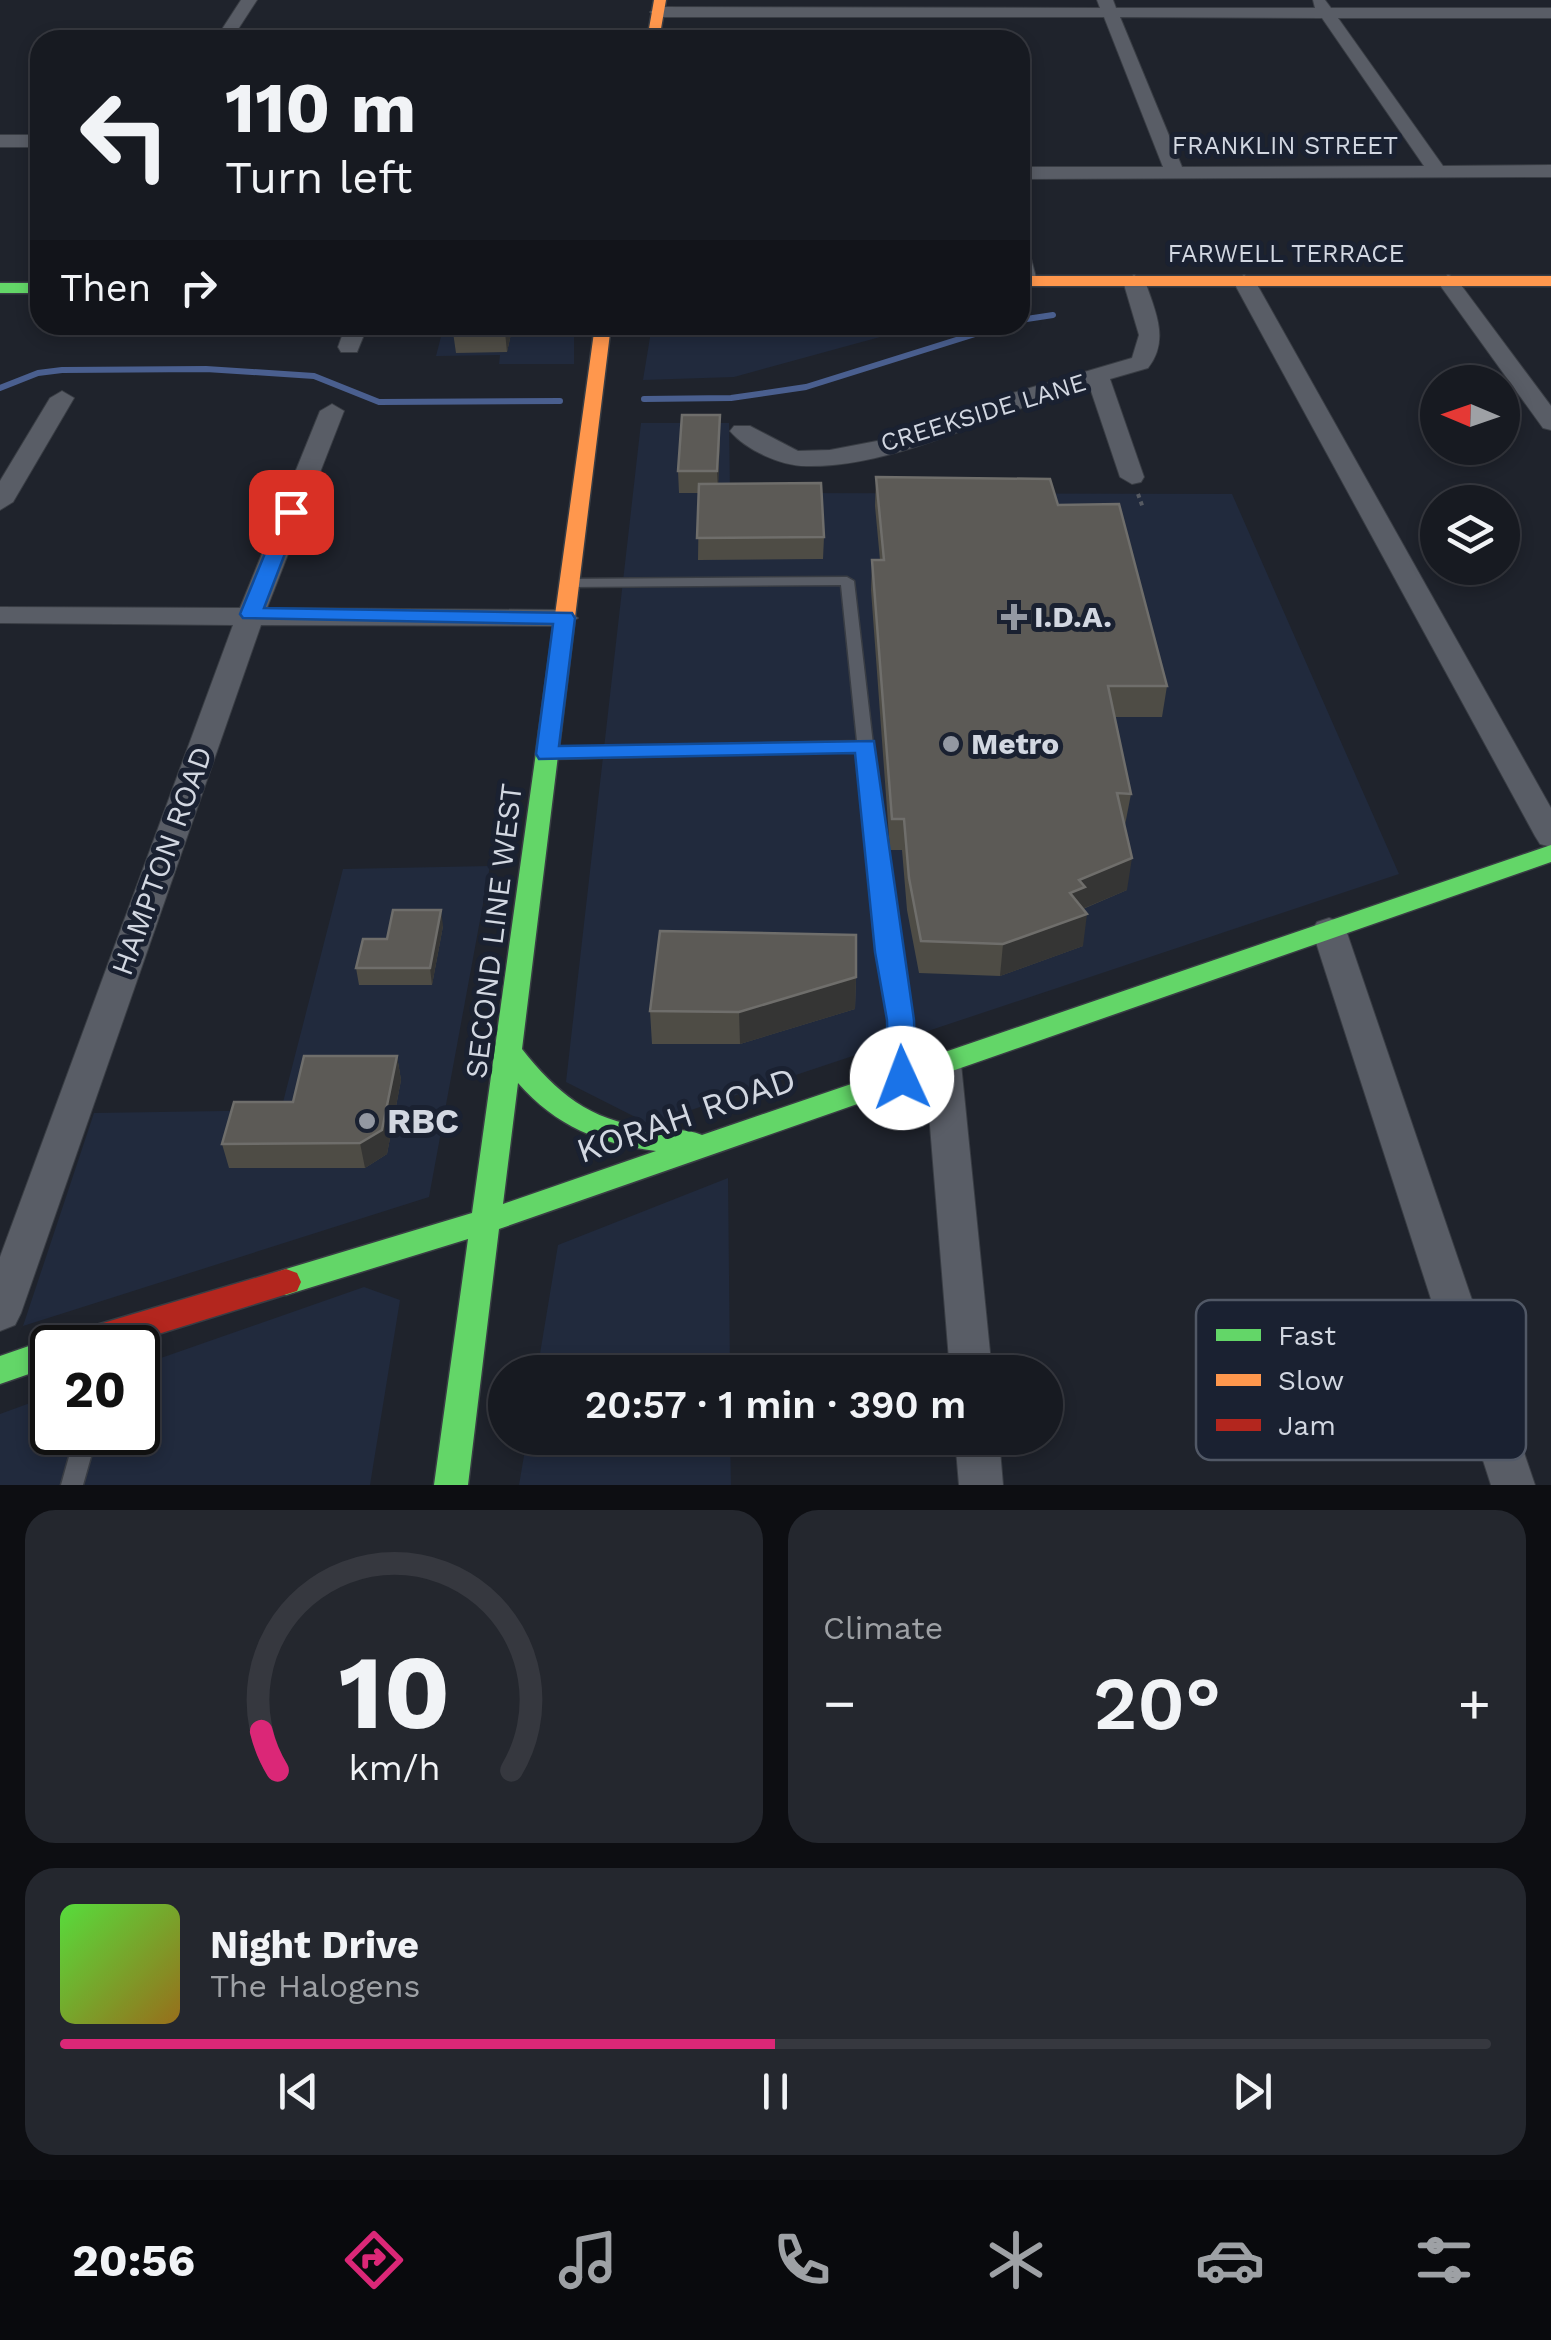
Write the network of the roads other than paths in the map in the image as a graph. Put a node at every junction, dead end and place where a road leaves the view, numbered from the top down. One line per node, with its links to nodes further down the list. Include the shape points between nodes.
1 (249, 0): 8 (street)
2 (659, 6): 6 (street)
3 (1108, 6): 4 (street); 6 (street); 11 (street)
4 (1322, 6): 5 (street); 12 (street)
5 (1538, 8): 7 (street)
6 (889, 13)
7 (1551, 28)
8 (230, 30)
9 (0, 141): 10 (street)
10 (30, 141)
11 (1174, 170): 12 (street, FRANKLIN STREET); 14 (street, FRANKLIN STREET)
12 (1436, 170): 13 (street, FRANKLIN STREET)
13 (1551, 171)
14 (1030, 173)
15 (1134, 280): 16 (street, FARWELL TERRACE); 18 (street, FARWELL TERRACE); 23 (street, CREEKSIDE LANE, via 1147,322 1147,357)
16 (1030, 281)
17 (1448, 281): 18 (street, FARWELL TERRACE); 19 (street, FARWELL TERRACE); 26 (street)
18 (1244, 282): 36 (street)
19 (1551, 282)
20 (0, 288): 21 (street)
21 (30, 288)
22 (601, 335): 30 (street, SECOND LINE WEST)
23 (1098, 377): 27 (street, CREEKSIDE LANE, via 831,456 780,453); 28 (street)
24 (62, 398): 29 (street)
25 (332, 410): 31 (street, HAMPTON ROAD)
26 (1551, 423)
27 (742, 431)
28 (1132, 477)
29 (0, 502)
30 (569, 584): 33 (street, SECOND LINE WEST); 34 (lane, via 848,581)
31 (251, 614): 32 (street); 33 (street); 45 (street, HAMPTON ROAD)
32 (0, 615)
33 (564, 618): 35 (street, SECOND LINE WEST)
34 (866, 746): 35 (lane); 41 (lane)
35 (547, 754): 39 (street, SECOND LINE WEST)
36 (1551, 836)
37 (1551, 854): 38 (street, KORAH ROAD)
38 (1329, 930): 40 (street, KORAH ROAD); 44 (street)
39 (509, 1052): 42 (street, via 548,1102 586,1124 637,1140); 43 (street, SECOND LINE WEST)
40 (943, 1064): 41 (street, KORAH ROAD); 47 (street)
41 (902, 1078): 42 (street, KORAH ROAD)
42 (713, 1143): 43 (street, KORAH ROAD)
43 (487, 1221): 46 (street, KORAH ROAD); 54 (street, SECOND LINE WEST)
44 (1452, 1300)
45 (0, 1313)
46 (157, 1325)
47 (969, 1355)
48 (30, 1360): 49 (street)
49 (0, 1370)
50 (80, 1455): 53 (lane)
51 (978, 1455): 55 (street)
52 (1506, 1460): 56 (street)
53 (72, 1485)
54 (451, 1485)
55 (981, 1485)
56 (1514, 1485)

